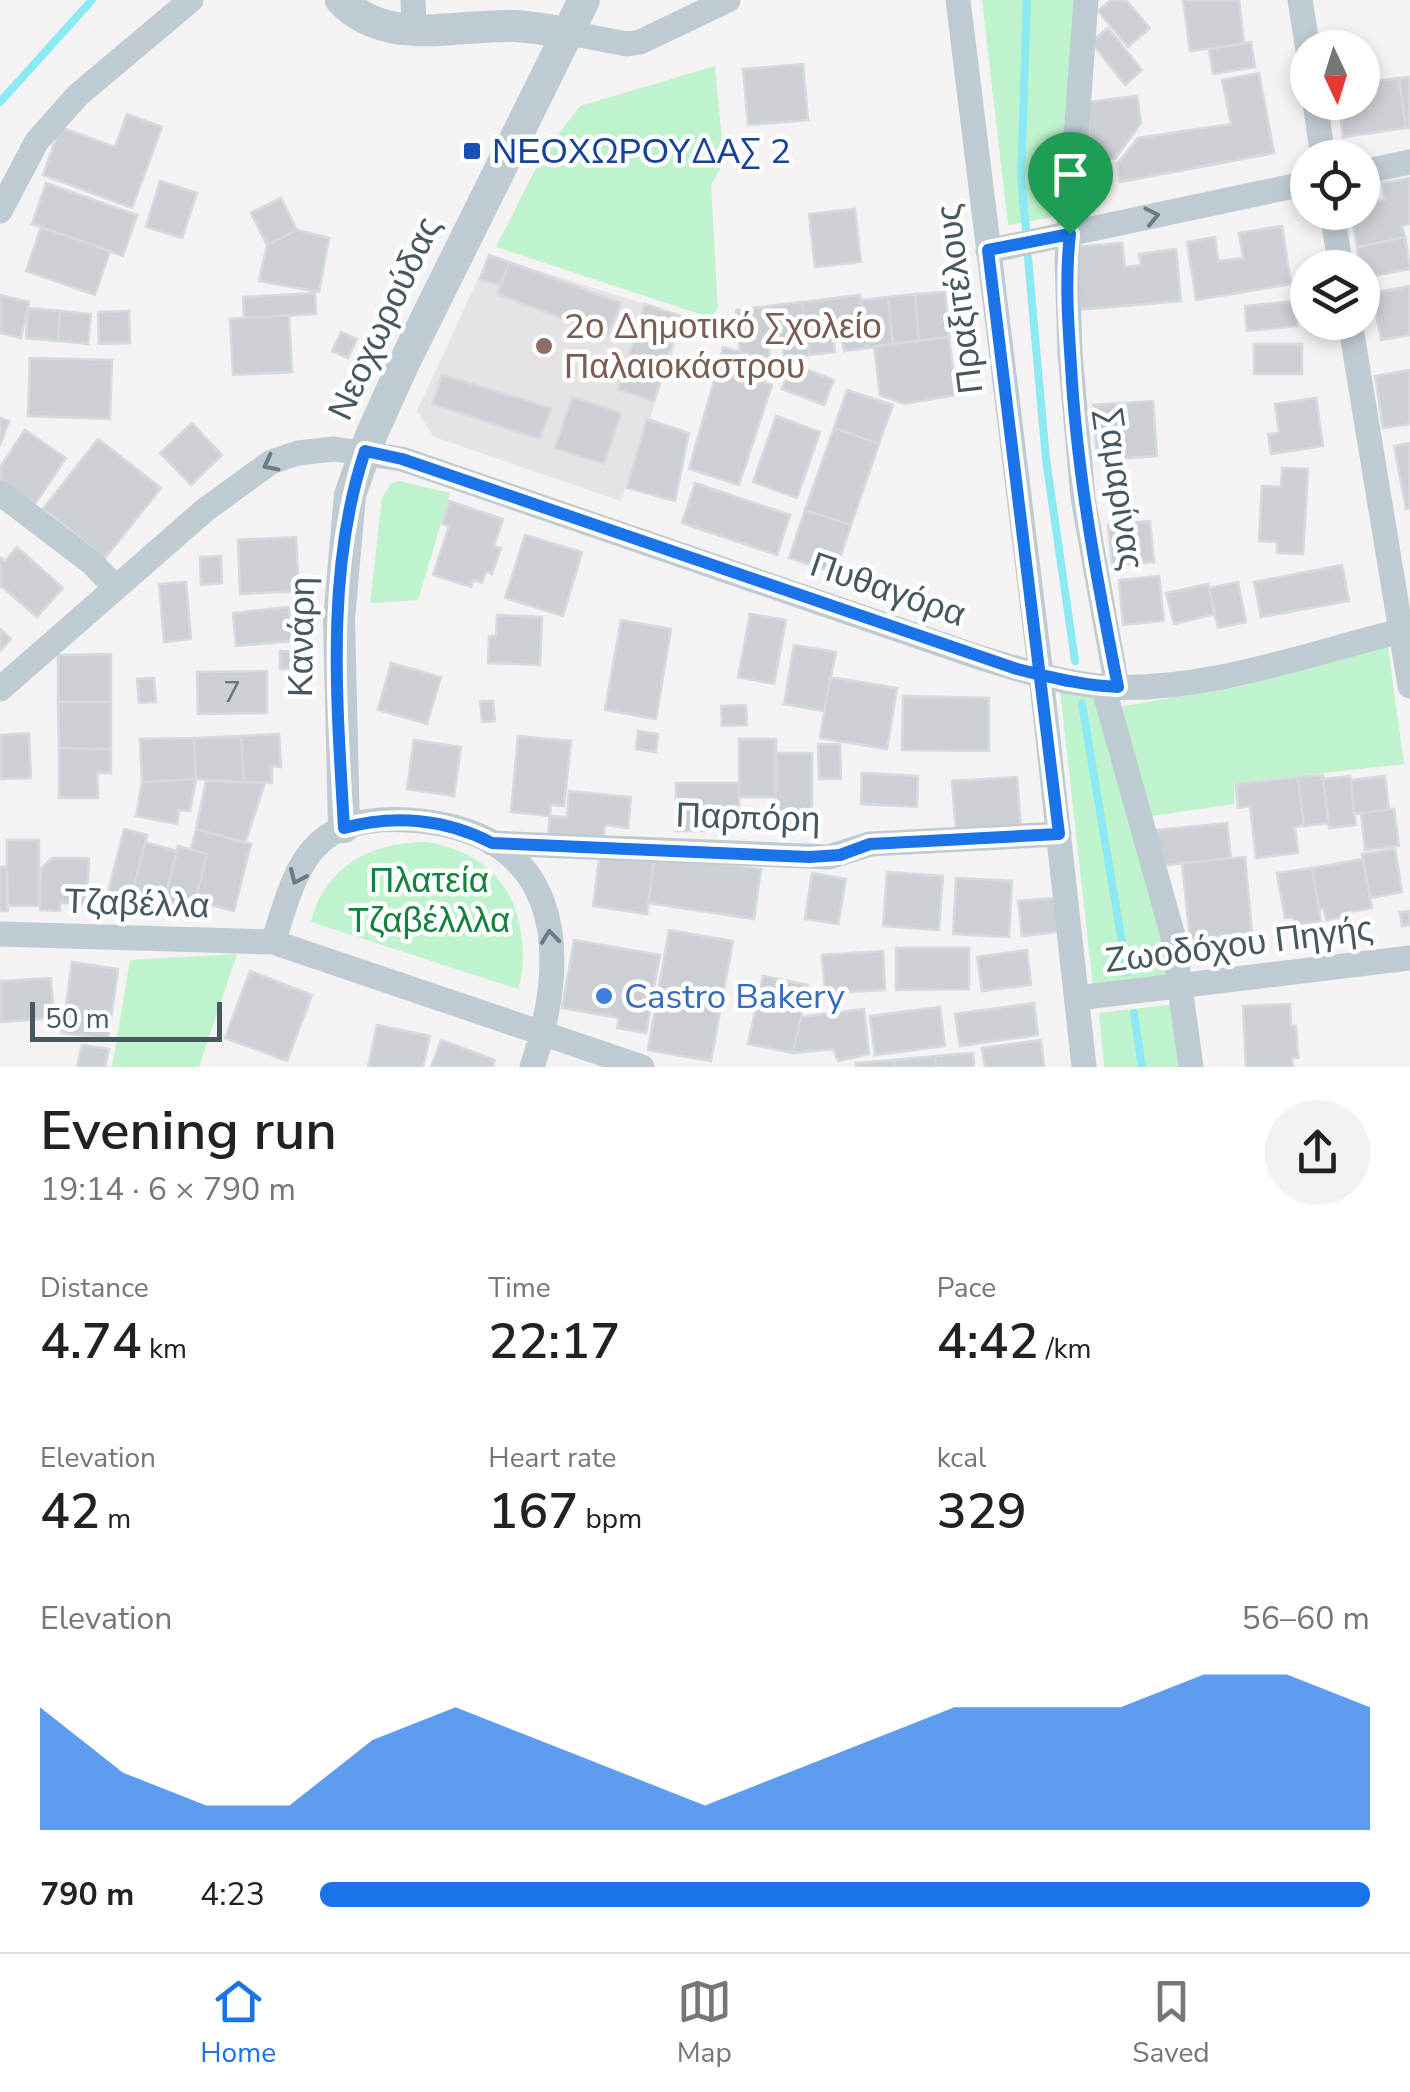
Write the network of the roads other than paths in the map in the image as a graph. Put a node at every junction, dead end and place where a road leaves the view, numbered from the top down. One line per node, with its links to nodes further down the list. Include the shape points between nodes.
1 (191, 0): 14 (street, via 78,94 37,142)
2 (341, 0): 8 (street, via 368,22 397,30)
3 (584, 0): 10 (street, Νεοχωρούδας)
4 (728, 0): 10 (street, via 634,43)
5 (958, 0): 16 (street, Πραξιτέλους)
6 (1086, 0): 15 (street, Σαμαρίνας)
7 (1300, 0): 9 (street)
8 (414, 15): 10 (street)
9 (1305, 30)
10 (570, 33): 18 (street, Νεοχωρούδας)
11 (1410, 162): 12 (street)
12 (1380, 168)
13 (1290, 187): 15 (street, one-way to 13)
14 (0, 211)
15 (1070, 234): 16 (street); 25 (street, Σαμαρίνας, via 1076,440)
16 (988, 250): 23 (street, Πραξιτέλους)
17 (1354, 340): 20 (street)
18 (365, 451): 21 (street, Νεοχωρούδας, one-way to 21, via 322,450 271,462); 23 (street, Πυθαγόρα); 27 (street, Κανάρη, via 350,495 340,592)
19 (0, 493): 21 (street)
20 (1398, 540): 22 (street)
21 (115, 587): 26 (street, Νεοχωρούδας)
22 (1401, 631): 24 (street); 25 (street, Πυθαγόρα, via 1224,676)
23 (1041, 675): 25 (street, Πυθαγόρα); 28 (street, Πραξιτέλους)
24 (1410, 686)
25 (1110, 687): 33 (street, Σαμαρίνας)
26 (0, 689)
27 (344, 828): 29 (street, via 388,819 431,822); 31 (street, one-way to 31, via 308,855)
28 (1059, 834): 29 (street, Παρπόρη, via 870,844 829,857); 34 (street, Πραξιτέλους)
29 (492, 843): 35 (street, one-way to 29, via 551,996 549,922 526,872)
30 (0, 934): 31 (street, Τζαβέλλα)
31 (272, 942): 35 (street, Τζαβέλλα)
32 (1410, 958): 33 (street, Ζωοδόχου Πηγής)
33 (1182, 987): 34 (street, Ζωοδόχου Πηγής); 39 (street, Σαμαρίνας)
34 (1077, 998): 38 (street, Πραξιτέλους)
35 (542, 1034): 36 (street); 37 (street, Τζαβέλλα)
36 (532, 1067)
37 (642, 1067)
38 (1084, 1067)
39 (1191, 1067)

